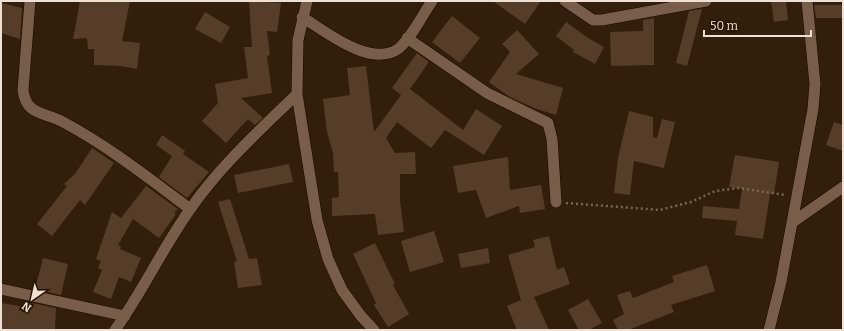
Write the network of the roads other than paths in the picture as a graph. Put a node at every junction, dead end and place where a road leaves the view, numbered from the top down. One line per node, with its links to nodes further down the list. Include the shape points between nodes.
1 (30, 1): 12 (street, via 24,101 32,109 62,121 127,162)
2 (307, 1): 7 (street)
3 (432, 1): 8 (street)
4 (565, 1): 5 (street, via 593,20)
5 (706, 1)
6 (807, 1): 13 (street, via 815,84 810,135)
7 (302, 17): 8 (street, via 360,52 387,53 398,49); 9 (street, via 298,40)
8 (407, 38): 11 (street, via 487,93 548,123 552,139)
9 (297, 94): 12 (street, via 244,145); 17 (street, via 317,220 328,259 342,290)
10 (843, 188): 13 (street)
11 (556, 202)
12 (190, 208): 15 (street)
13 (793, 222): 18 (street)
14 (1, 289): 15 (street)
15 (125, 316): 16 (street)
16 (115, 330)
17 (374, 330)
18 (769, 330)

